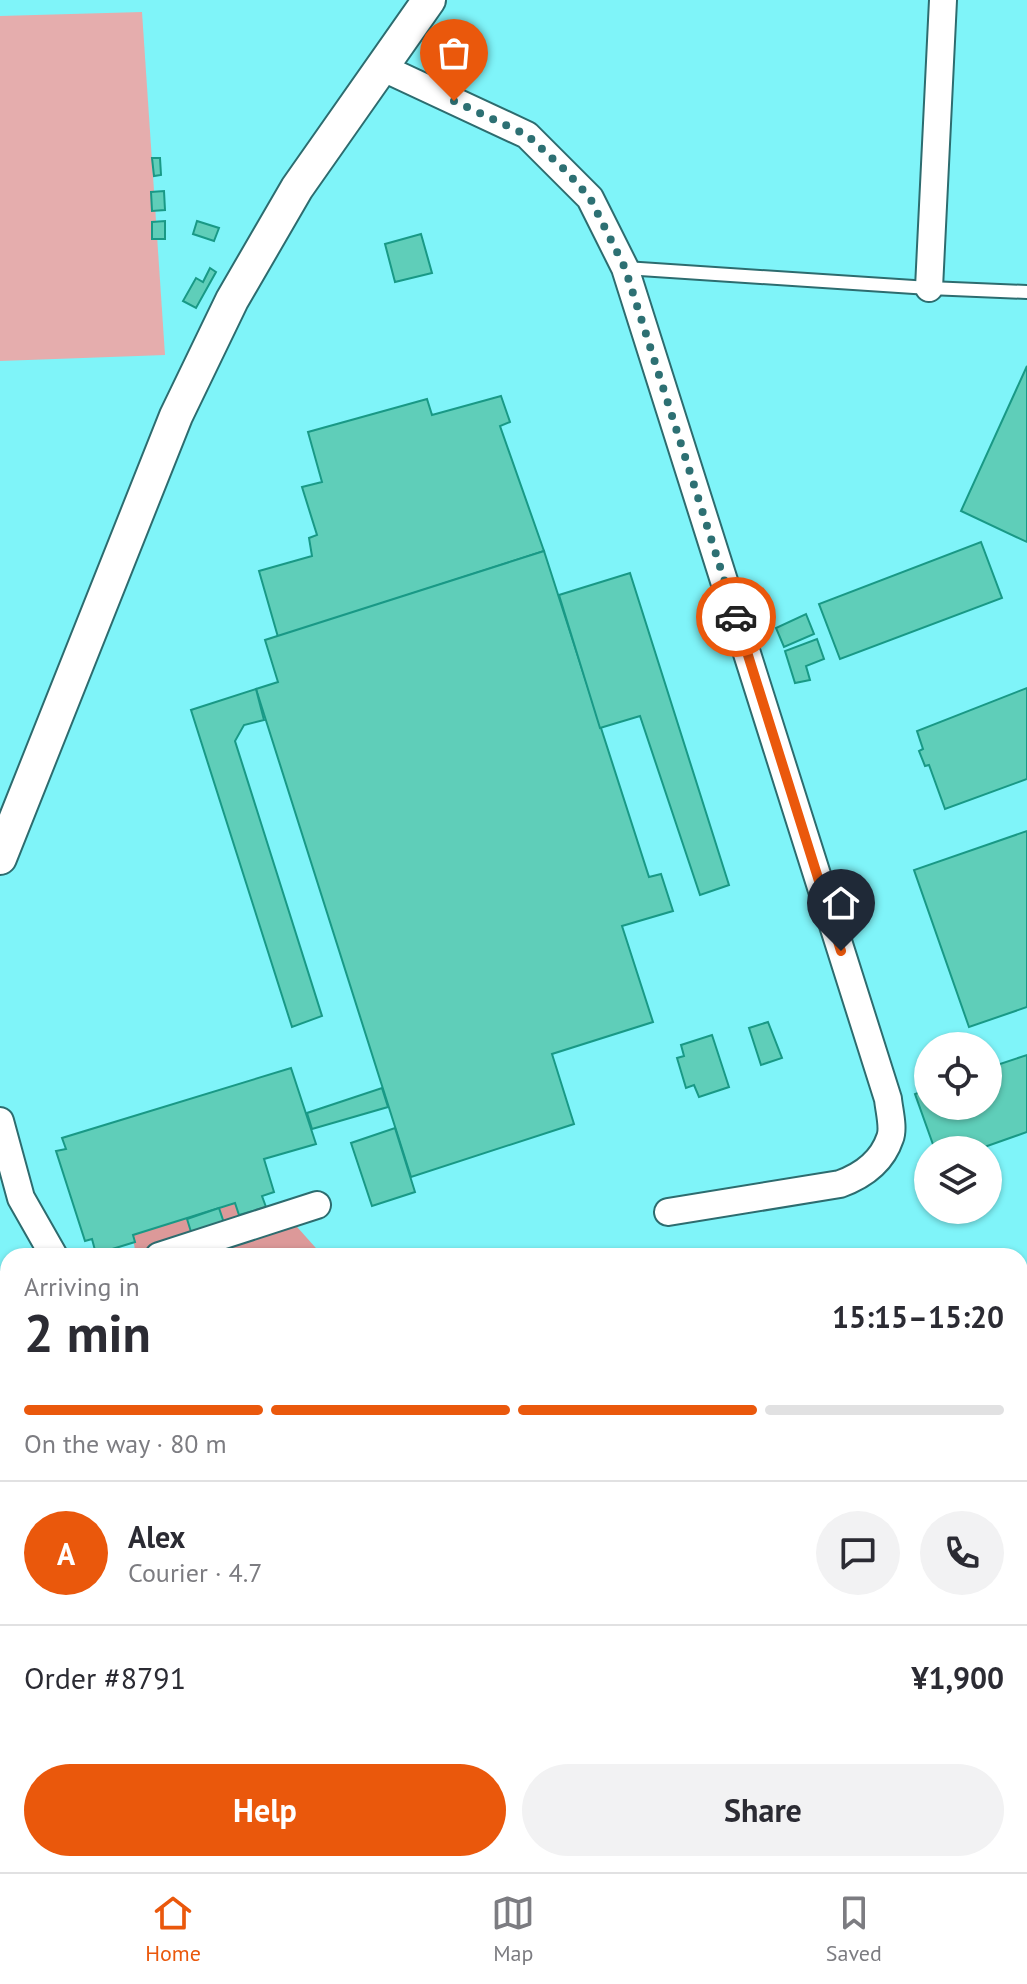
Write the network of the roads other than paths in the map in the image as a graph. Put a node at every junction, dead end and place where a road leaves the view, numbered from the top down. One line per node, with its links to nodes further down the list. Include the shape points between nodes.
1 (429, 0): 3 (street)
2 (943, 0): 5 (street)
3 (381, 67): 4 (street, via 527,135 590,198); 7 (street, via 297,188 232,300 176,416)
4 (625, 268): 5 (lane); 10 (street, via 888,1099 891,1136 876,1162 860,1177 840,1184)
5 (929, 288): 6 (lane)
6 (1027, 292)
7 (0, 858)
8 (0, 1121): 11 (street, via 21,1198)
9 (317, 1205): 12 (street)
10 (668, 1212)
11 (49, 1248)
12 (184, 1248)

